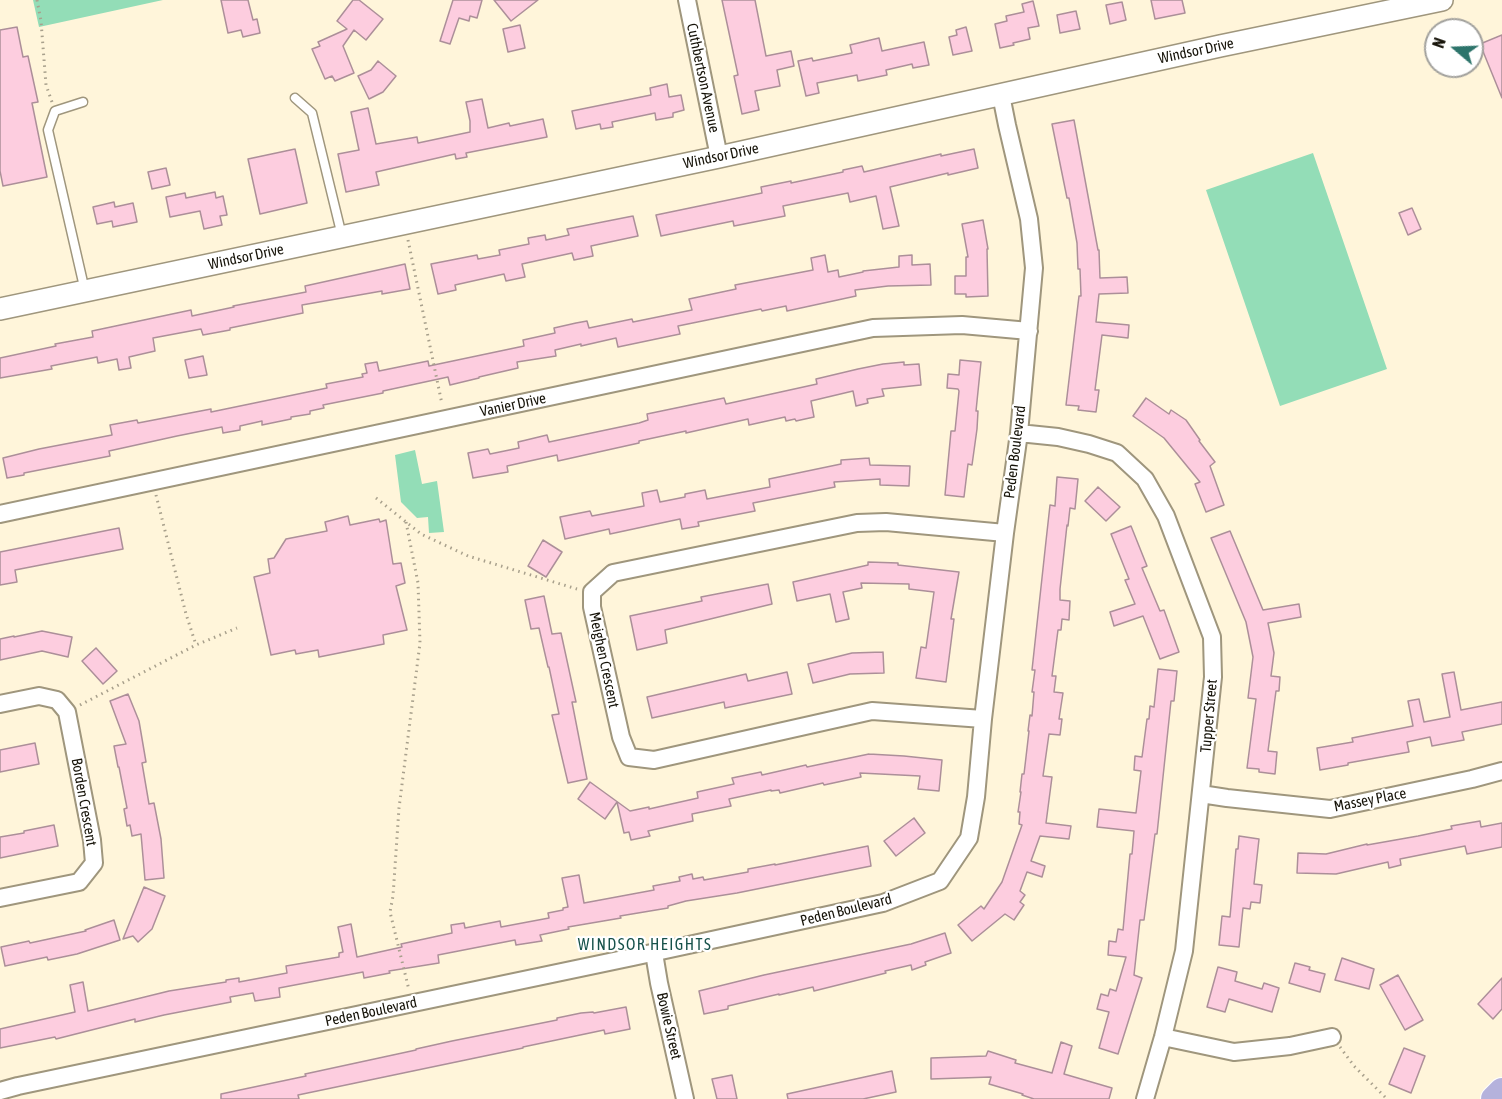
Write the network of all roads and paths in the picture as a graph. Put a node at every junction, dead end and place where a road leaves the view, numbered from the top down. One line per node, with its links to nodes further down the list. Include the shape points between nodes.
1 (36, 0): 7 (path, via 46,85)
2 (687, 0): 8 (street, Cuthbertson Avenue)
3 (1442, 0): 4 (street, Windsor Drive)
4 (1001, 95): 8 (street, Windsor Drive); 13 (street, Peden Boulevard, via 1029,219 1034,268)
5 (295, 98): 10 (lane, via 312,113)
6 (83, 102): 7 (lane)
7 (55, 111): 11 (lane, via 48,130)
8 (719, 157): 9 (street, Windsor Drive)
9 (404, 224): 10 (street, Windsor Drive); 14 (path)
10 (342, 237): 11 (street, Windsor Drive)
11 (85, 291): 12 (street, Windsor Drive)
12 (0, 309)
13 (1029, 331): 14 (street, Vanier Drive, via 962,325 873,328); 15 (street, Peden Boulevard)
14 (446, 419): 16 (street, Vanier Drive)
15 (1019, 433): 20 (street, Peden Boulevard); 28 (street, Tupper Street, via 1058,437 1117,453 1145,479 1166,516 1212,637 1213,677)
16 (153, 481): 18 (street, Vanier Drive); 23 (path)
17 (376, 498): 19 (path)
18 (0, 514)
19 (406, 522): 21 (path, via 421,534 468,556); 31 (path, via 418,584 420,643 390,912)
20 (1005, 533): 21 (street, Meighen Crescent, via 857,523 613,573); 26 (street, Peden Boulevard)
21 (592, 592): 26 (street, Meighen Crescent, via 621,737 629,757 654,760 872,711)
22 (237, 628): 23 (path)
23 (196, 645): 25 (path)
24 (0, 704): 25 (street, via 39,696 57,700)
25 (67, 712): 29 (street, Borden Crescent, via 94,863 79,882)
26 (983, 719): 30 (street, Peden Boulevard, via 969,838 940,881 883,903)
27 (1502, 771): 28 (street, Massey Place, via 1330,809)
28 (1201, 794): 32 (street, Tupper Street, via 1184,951)
29 (0, 897)
30 (654, 953): 31 (street, Peden Boulevard); 36 (street, Bowie Street)
31 (412, 1003): 34 (street, Peden Boulevard)
32 (1163, 1037): 33 (street, via 1234,1052); 37 (street, Tupper Street)
33 (1332, 1037): 38 (path)
34 (0, 1091)
35 (1502, 1091): 39 (main road)
36 (685, 1099)
37 (1145, 1099)
38 (1387, 1099)
39 (1494, 1099)

